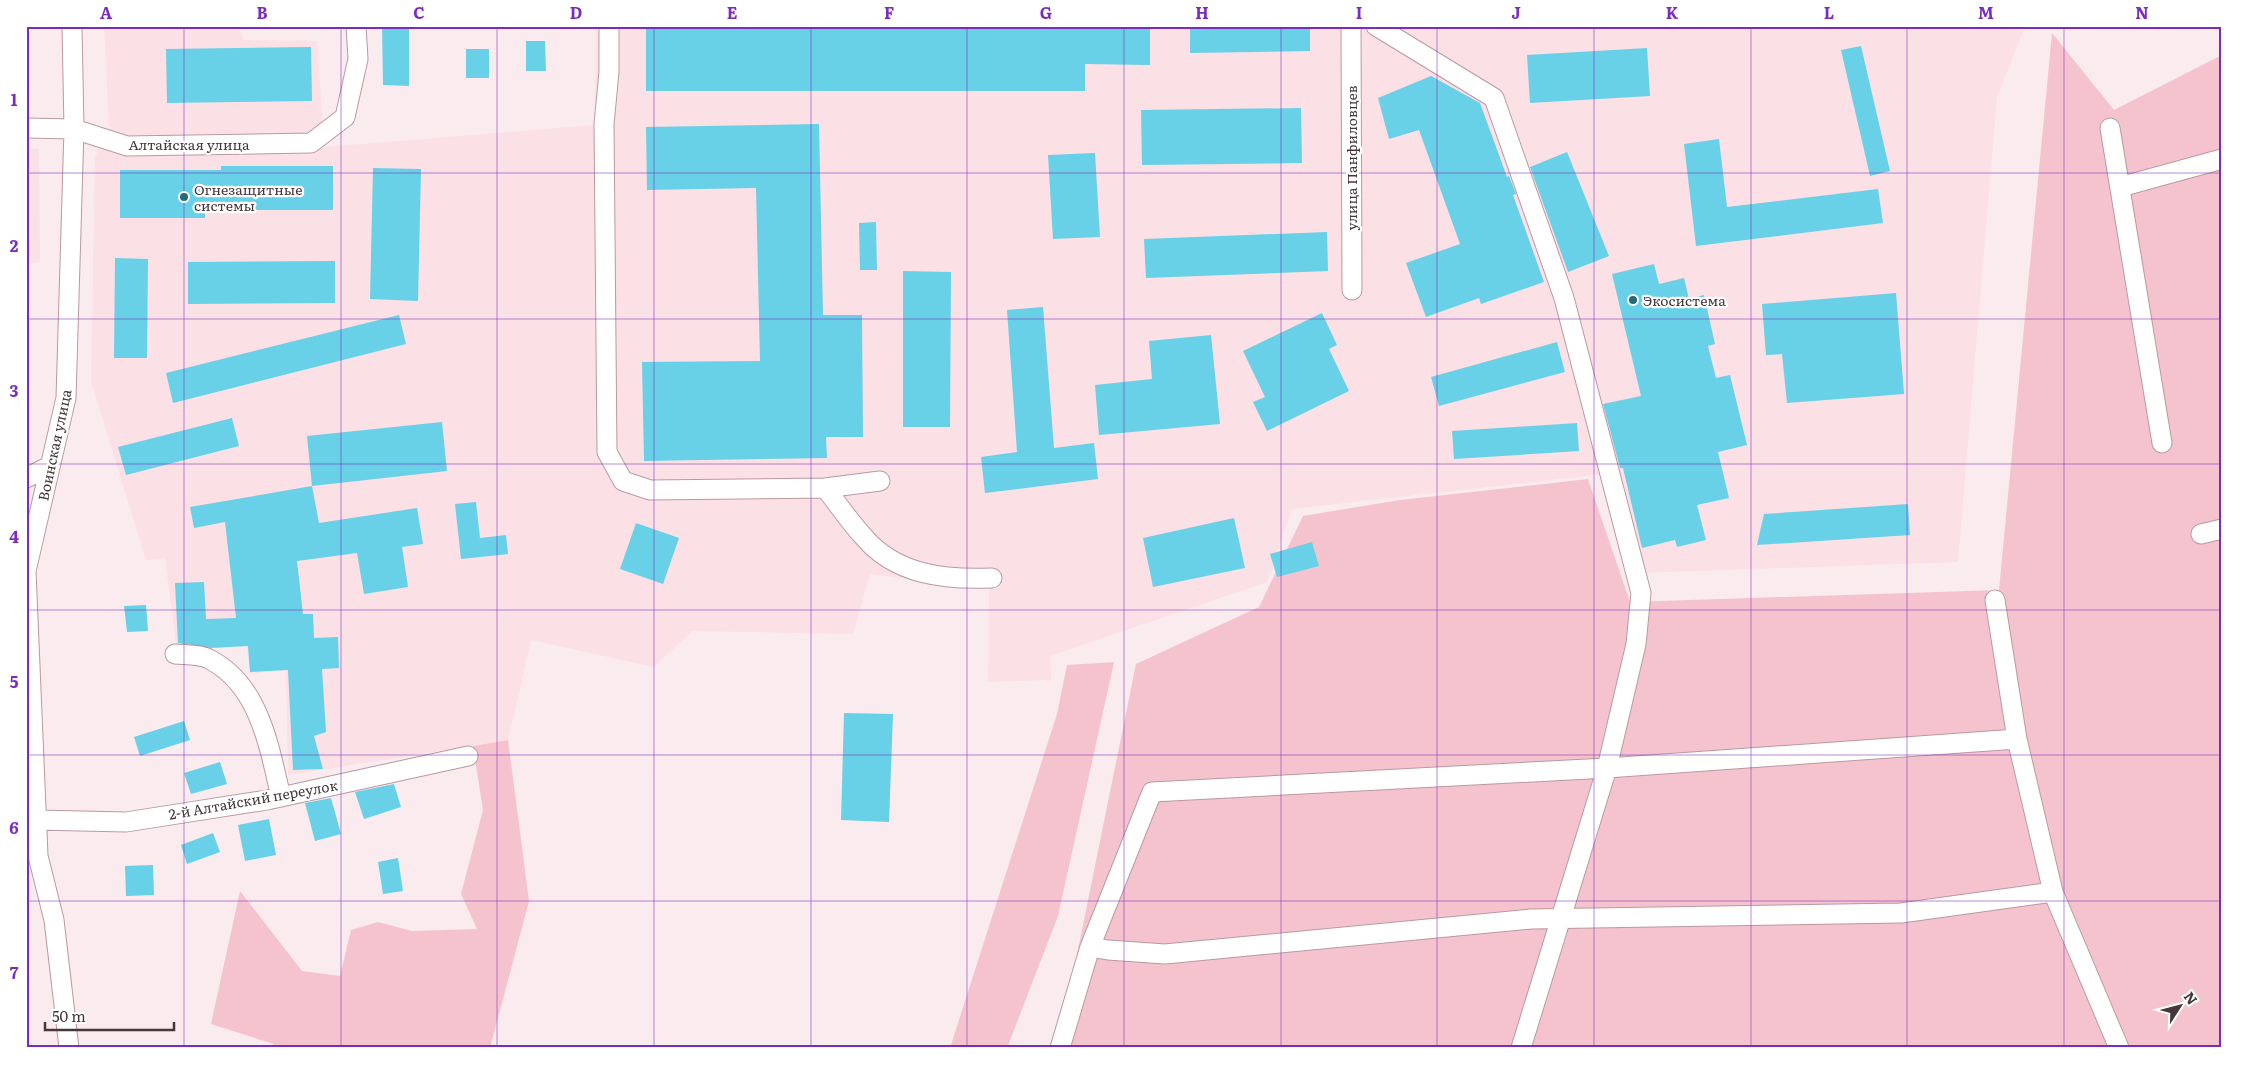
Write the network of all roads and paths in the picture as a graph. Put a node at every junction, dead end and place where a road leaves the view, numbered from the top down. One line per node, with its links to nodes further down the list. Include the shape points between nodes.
1 (72, 26): 8 (street, Воинская улица)
2 (356, 26): 8 (street, Алтайская улица, via 358,59 346,116 311,143 127,146)
3 (609, 26): 16 (street, via 604,124 607,452 623,481 650,490)
4 (1351, 26): 11 (street, улица Панфиловцев)
5 (1376, 26): 24 (street, via 1494,98 1564,298 1641,593 1636,644)
6 (26, 128): 8 (street, Алтайская улица)
7 (2110, 128): 10 (street)
8 (74, 129): 13 (street, Воинская улица, via 66,398)
9 (2222, 159): 10 (street)
10 (2120, 187): 12 (street)
11 (1352, 290)
12 (2162, 443)
13 (50, 466): 14 (street); 26 (street, Воинская улица, via 26,571)
14 (26, 478)
15 (880, 480): 16 (street)
16 (826, 488): 19 (street, via 863,537 897,564 916,572 960,579)
17 (2222, 529): 18 (street)
18 (2201, 534)
19 (992, 578)
20 (1994, 600): 22 (street)
21 (175, 654): 25 (street, via 208,658 234,676 247,693 265,732)
22 (2017, 738): 24 (street); 28 (street)
23 (468, 756): 25 (street, 2-й Алтайский переулок)
24 (1607, 768): 29 (street); 30 (street, via 1152,792)
25 (281, 797): 26 (street, 2-й Алтайский переулок, via 126,822)
26 (36, 820): 27 (street, Воинская улица)
27 (32, 861): 31 (street, Воинская улица, via 54,920)
28 (2053, 892): 29 (street, via 1901,913); 34 (street)
29 (1561, 918): 30 (street, via 1165,954); 33 (street)
30 (1090, 947): 32 (street)
31 (69, 1048)
32 (1060, 1048)
33 (1521, 1048)
34 (2119, 1048)

